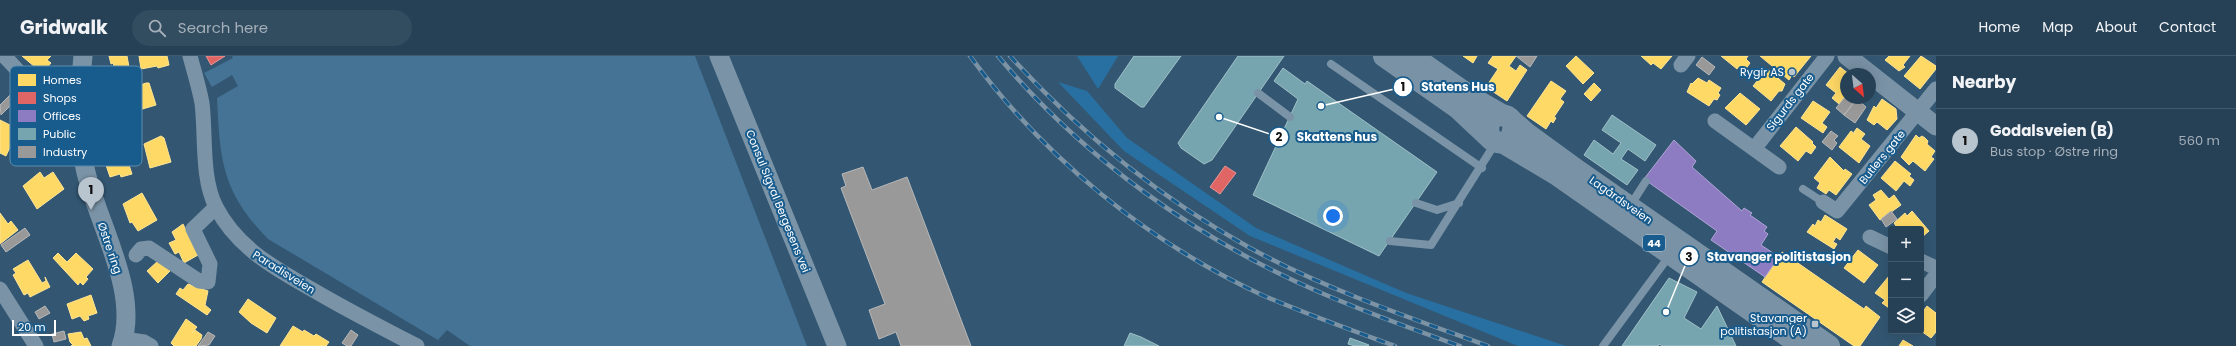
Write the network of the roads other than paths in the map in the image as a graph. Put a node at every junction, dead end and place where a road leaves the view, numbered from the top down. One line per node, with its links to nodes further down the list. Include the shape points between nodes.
1 (4, 56): 10 (street)
2 (83, 56): 11 (street, Østre ring)
3 (190, 56): 30 (street, Paradisveien, via 202,103 206,167)
4 (719, 56): 45 (street, Consul Sigval Bergesens vei)
5 (1384, 56): 19 (main road, Lagårdsveien / 44, via 1446,99)
6 (1412, 56): 16 (main road, Lagårdsveien / 44, via 1474,99)
7 (1827, 56): 20 (street, Sigurds gate)
8 (1847, 56): 14 (street)
9 (1331, 64): 22 (lane)
10 (13, 66)
11 (82, 66)
12 (1936, 89): 14 (street, Butlers gate)
13 (1258, 94): 15 (lane)
14 (1918, 112): 18 (street); 26 (street, Butlers gate, via 1837,211)
15 (1290, 117)
16 (1507, 118): 19 (main road, via 1492,118 1489,121 1487,130); 29 (main road, Lagårdsveien / 44)
17 (1715, 121): 20 (street)
18 (1936, 126)
19 (1496, 140): 22 (lane); 34 (main road, Lagårdsveien / 44, via 1556,174)
20 (1754, 148): 23 (street)
21 (85, 166): 41 (street, Østre ring, via 93,200 124,290 126,312)
22 (1482, 168): 28 (lane)
23 (1779, 168)
24 (1646, 181): 29 (lane)
25 (1803, 189): 26 (lane)
26 (1823, 202)
27 (1416, 203): 28 (lane, via 1437,210)
28 (1459, 203): 32 (lane, via 1431,245)
29 (1629, 206): 48 (main road, Lagårdsveien / 44)
30 (216, 207): 35 (street, via 193,229 210,264 208,282 199,281 149,248 141,249); 44 (street, Paradisveien, via 238,239 256,256)
31 (1870, 237): 33 (street)
32 (1390, 241)
33 (1888, 246)
34 (1670, 254): 46 (lane); 47 (main road, Lagårdsveien / 44)
35 (136, 255)
36 (1923, 262): 37 (street)
37 (1936, 268)
38 (1936, 276): 40 (street)
39 (0, 289): 42 (street)
40 (1924, 291)
41 (123, 342): 43 (street, via 144,342)
42 (36, 346)
43 (151, 346)
44 (417, 346)
45 (837, 346)
46 (1603, 346)
47 (1802, 346)
48 (1830, 346)

